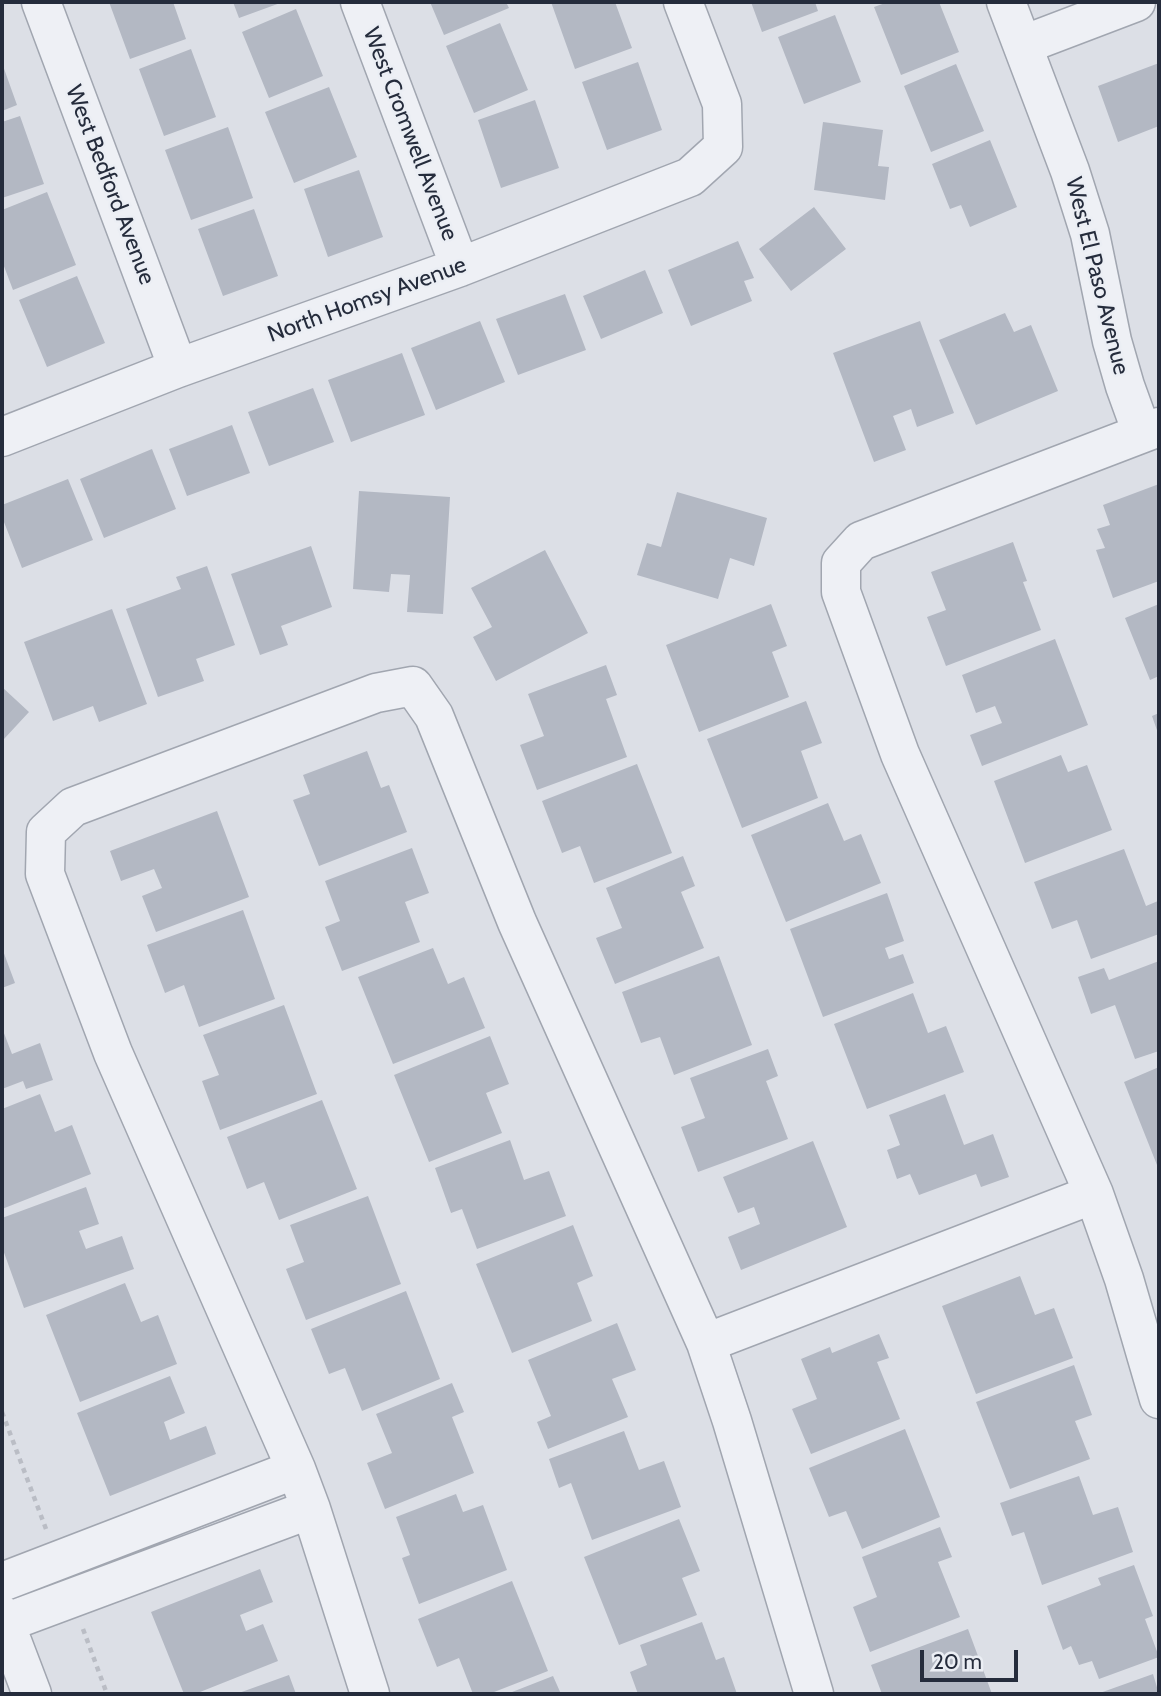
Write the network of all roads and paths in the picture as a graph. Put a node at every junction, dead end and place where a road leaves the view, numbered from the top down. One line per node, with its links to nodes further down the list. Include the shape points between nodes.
1 (41, 2): 8 (street, West Bedford Avenue)
2 (360, 2): 7 (street, West Cromwell Avenue)
3 (683, 2): 7 (street, North Homsy Avenue, via 722,104 723,148 690,177)
4 (1006, 2): 6 (street, West El Paso Avenue)
5 (1136, 2): 6 (street)
6 (1023, 46): 9 (street, West El Paso Avenue, via 1090,234 1125,387)
7 (460, 267): 8 (street, North Homsy Avenue)
8 (178, 368): 10 (street, North Homsy Avenue)
9 (1151, 430): 11 (street, via 861,541 841,563 841,592 900,754)
10 (2, 437)
11 (1094, 1194): 12 (street); 13 (street)
12 (706, 1343): 14 (street, via 517,922 434,716 413,686 376,693 73,807 46,832 45,874 113,1053); 20 (street)
13 (1159, 1399)
14 (296, 1469): 15 (street); 16 (street)
15 (311, 1509): 17 (street); 19 (street)
16 (2, 1582)
17 (3, 1619): 18 (street)
18 (31, 1694)
19 (370, 1694)
20 (814, 1694)

